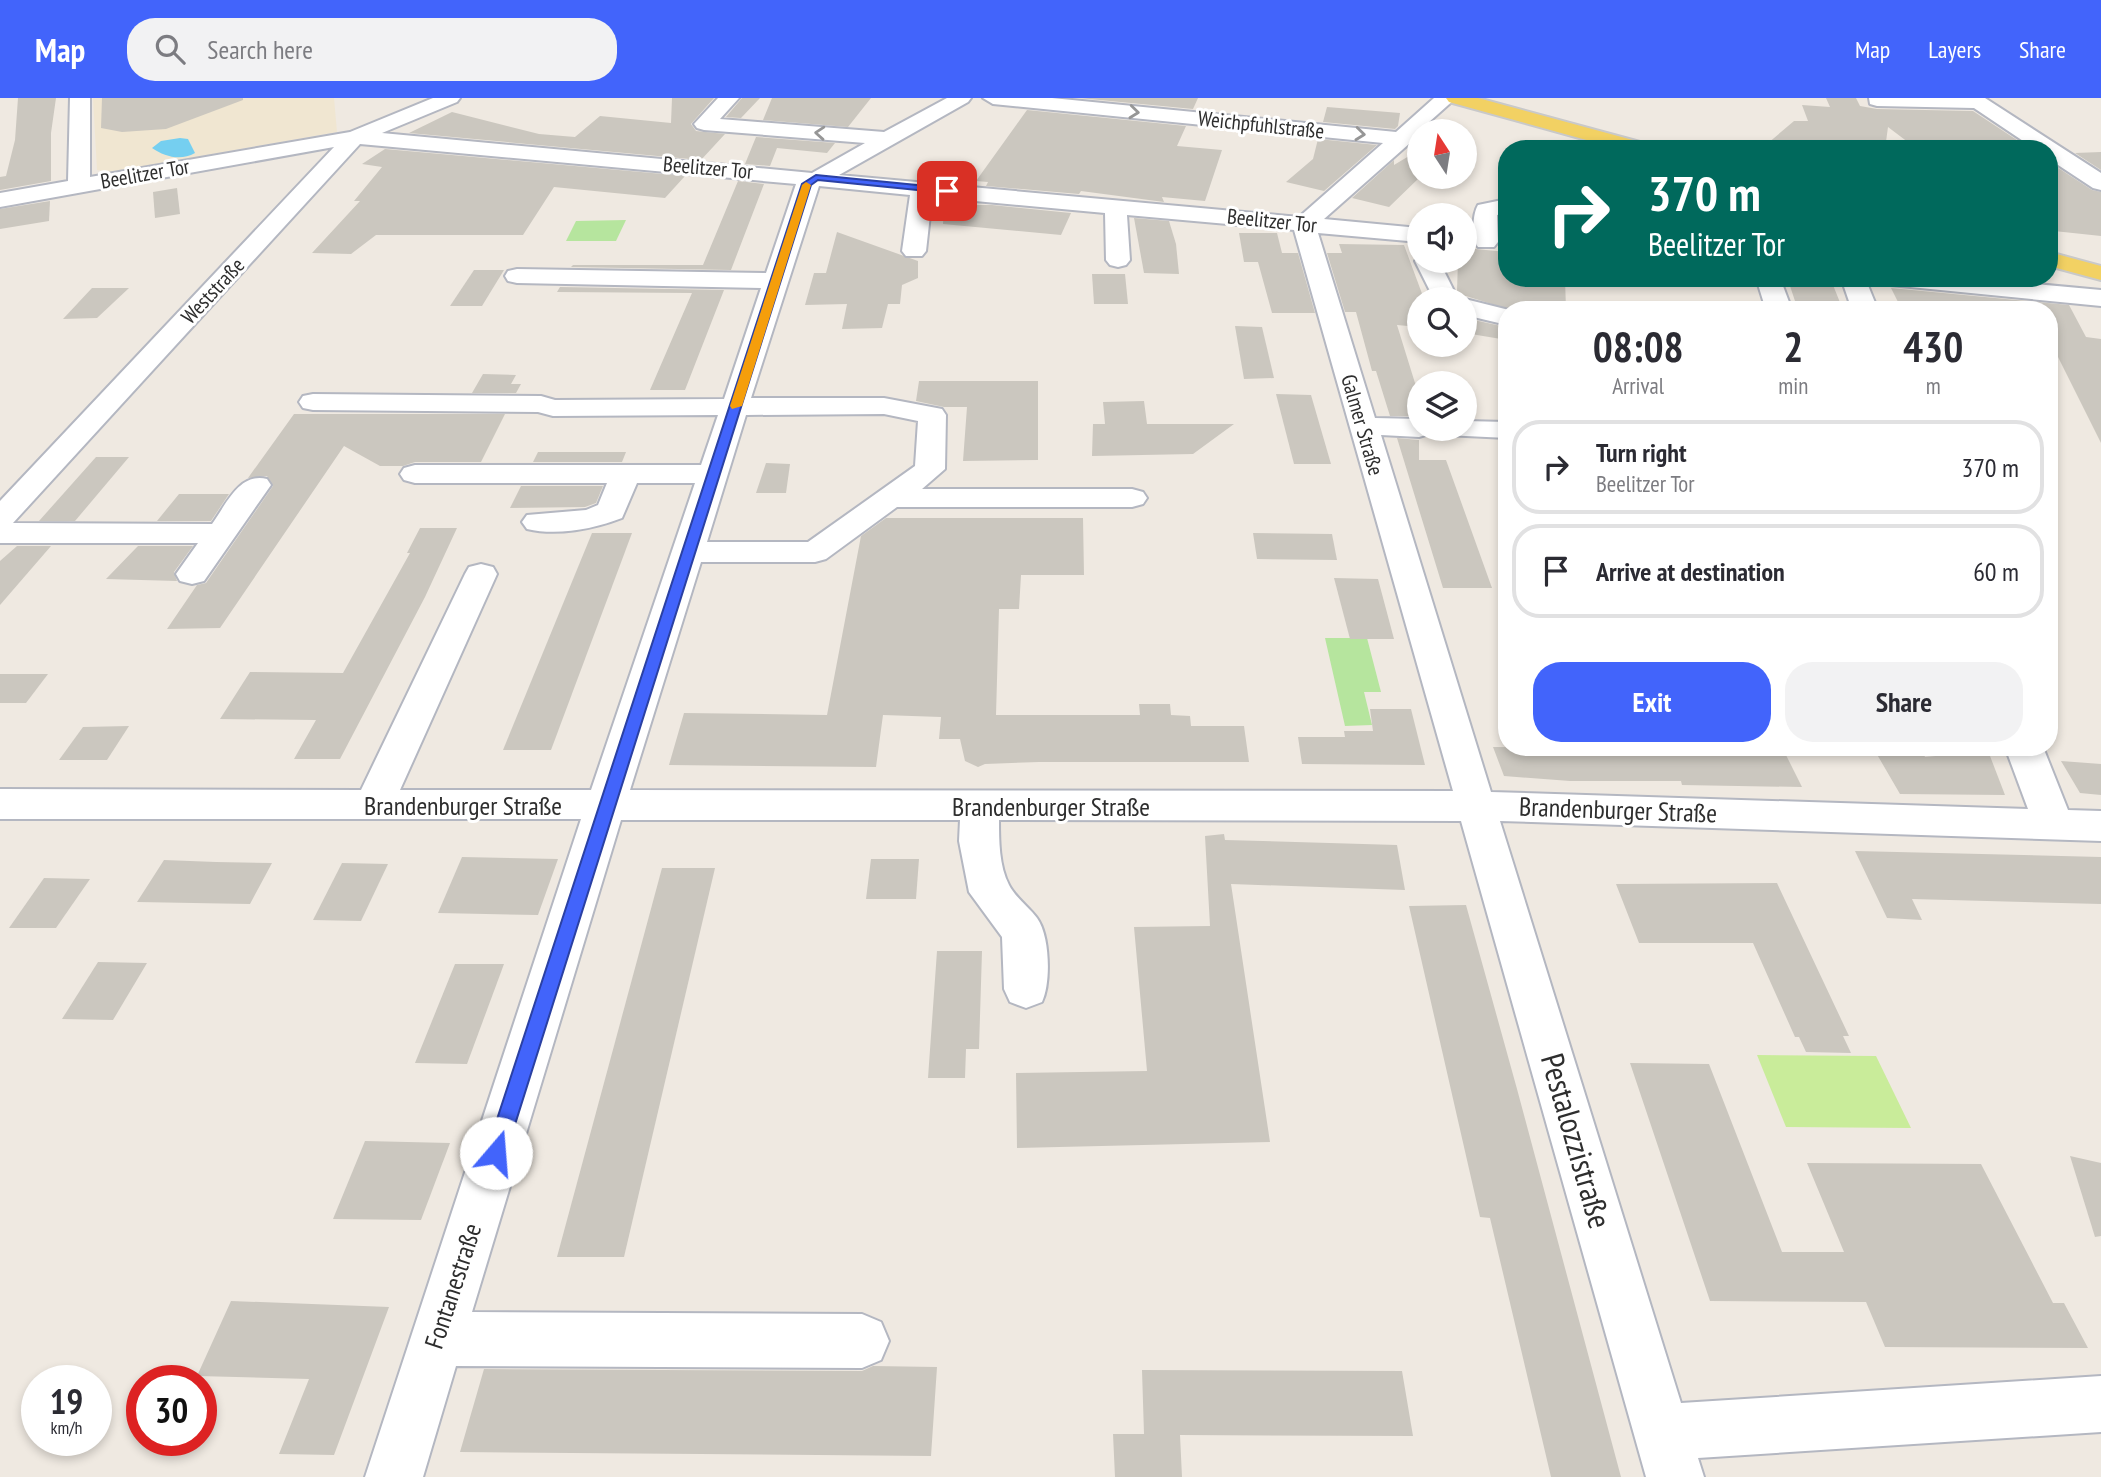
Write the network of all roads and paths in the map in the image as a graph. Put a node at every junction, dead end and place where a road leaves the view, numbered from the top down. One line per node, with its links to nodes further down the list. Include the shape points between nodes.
1 (80, 98): 20 (street)
2 (450, 98): 12 (street, Weststraße)
3 (729, 98): 13 (street, one-way to 3, via 704,124)
4 (961, 98): 13 (street)
5 (993, 98): 11 (street, Weichpfuhlstraße, one-way to 11)
6 (1215, 98): 11 (street)
7 (1446, 98): 14 (street)
8 (1456, 98): 15 (main road)
9 (1877, 100): 10 (street)
10 (1975, 100): 16 (street)
11 (1207, 119): 14 (street, Weichpfuhlstraße, one-way to 14)
12 (355, 137): 18 (street, Beelitzer Tor); 20 (street, Beelitzer Tor); 50 (street, Weststraße)
13 (888, 139): 18 (street)
14 (1404, 139): 25 (street)
15 (1611, 140)
16 (2035, 140)
17 (2058, 155): 19 (street)
18 (816, 178): 21 (street, Beelitzer Tor); 33 (street, Fontanestraße, via 807,184)
19 (2101, 183)
20 (79, 187): 22 (street, Beelitzer Tor)
21 (922, 188): 23 (street, Beelitzer Tor); 28 (street)
22 (0, 200)
23 (1121, 206): 25 (street, Beelitzer Tor); 29 (street, via 1116,214)
24 (1498, 208): 27 (street, via 1486,210)
25 (1304, 225): 26 (street, Beelitzer Tor); 40 (street, Galmer Straße)
26 (1407, 237)
27 (1486, 242)
28 (914, 251)
29 (1118, 260)
30 (2058, 261): 31 (main road)
31 (2101, 273)
32 (517, 276): 33 (street)
33 (776, 281): 39 (street, Fontanestraße)
34 (1985, 287): 35 (street)
35 (2101, 298)
36 (1477, 310): 37 (street)
37 (1498, 315)
38 (313, 402): 39 (street)
39 (735, 407): 46 (street, Fontanestraße); 48 (street, via 884,406 932,415 930,469)
40 (1362, 426): 41 (street); 60 (street, Galmer Straße)
41 (1407, 428)
42 (1477, 429): 43 (street)
43 (1498, 430)
44 (415, 474): 45 (street)
45 (625, 474): 46 (street); 51 (street, via 611,511 591,520)
46 (713, 474): 54 (street, Fontanestraße)
47 (257, 485): 53 (street)
48 (892, 498): 49 (street); 54 (street, via 815,552)
49 (1132, 498)
50 (0, 519)
51 (538, 522)
52 (0, 533): 53 (street)
53 (221, 534): 55 (street)
54 (688, 552): 61 (street, Fontanestraße)
55 (192, 574)
56 (481, 574): 59 (street)
57 (2027, 756): 63 (street)
58 (0, 804): 59 (street, Brandenburger Straße)
59 (373, 806): 61 (street, Brandenburger Straße)
60 (1477, 806): 62 (street, Brandenburger Straße); 63 (street, Brandenburger Straße); 69 (street, Pestalozzistraße)
61 (605, 807): 62 (street, Brandenburger Straße); 66 (street, Fontanestraße)
62 (980, 807): 65 (street, via 984,869 990,892 1023,932)
63 (2054, 825): 64 (street, Brandenburger Straße)
64 (2101, 826)
65 (1026, 989)
66 (437, 1339): 67 (street); 70 (street, Fontanestraße)
67 (862, 1341)
68 (2101, 1404): 69 (street)
69 (1668, 1455)
70 (394, 1477)

